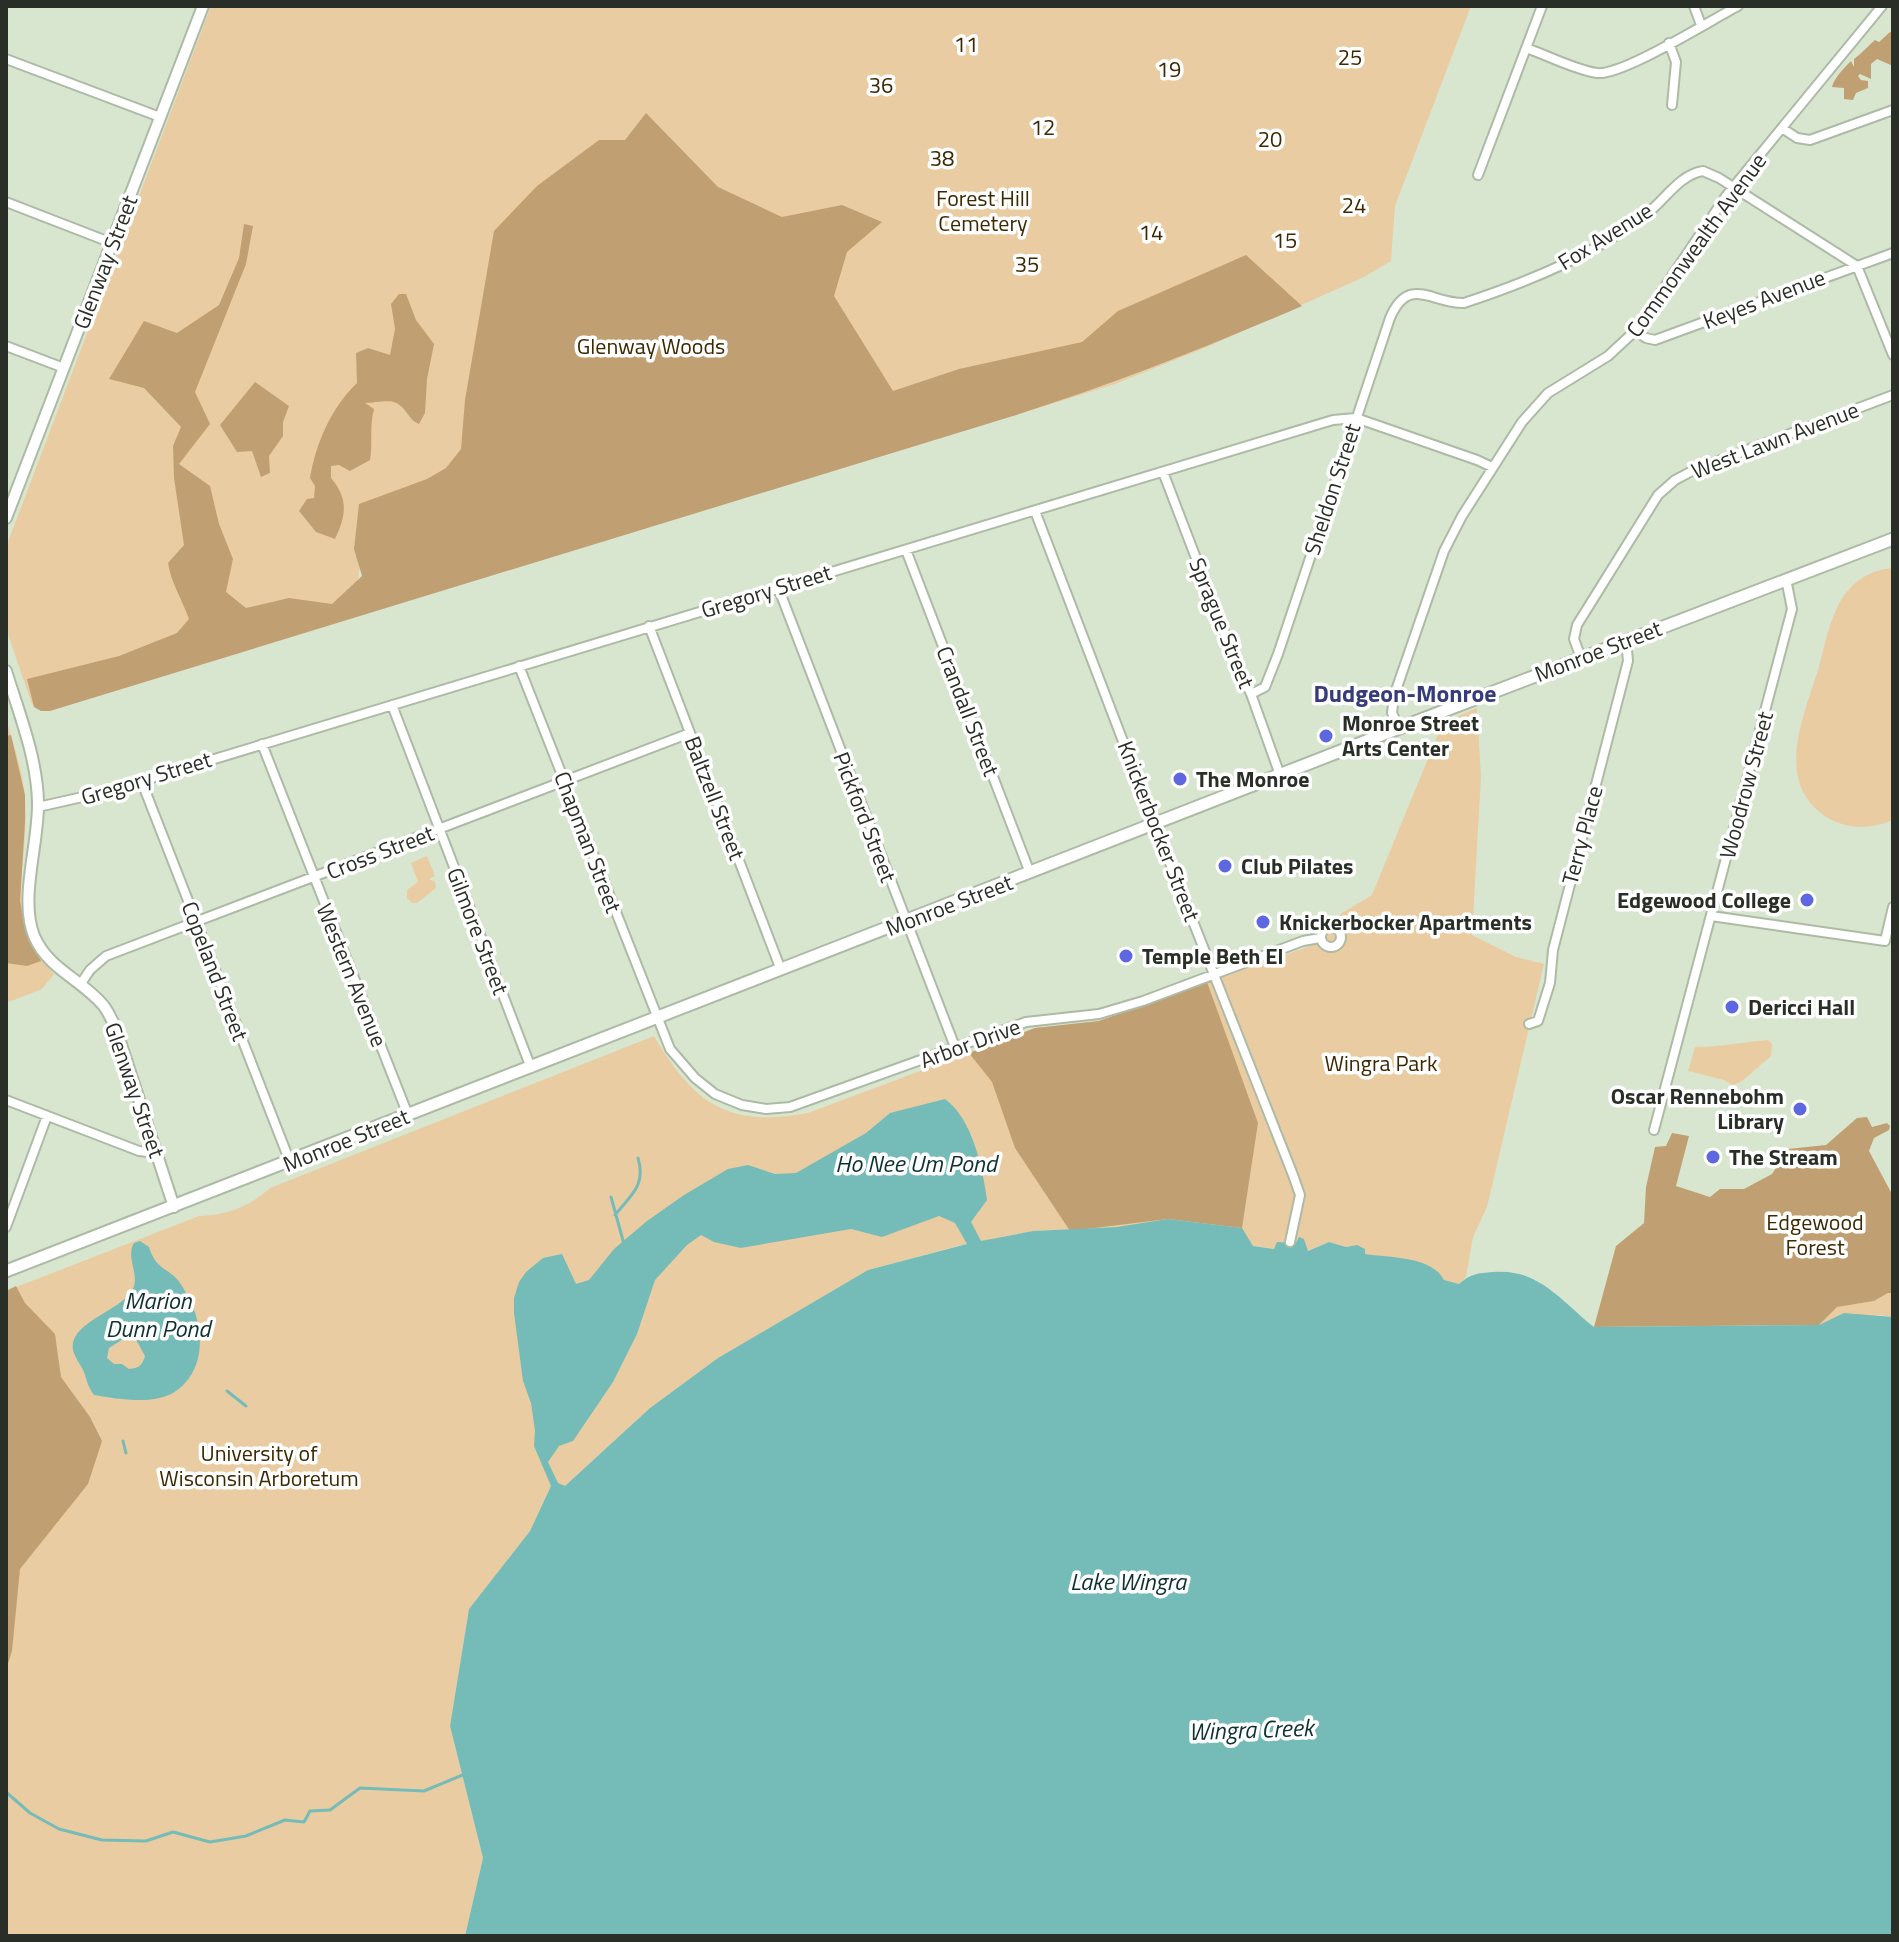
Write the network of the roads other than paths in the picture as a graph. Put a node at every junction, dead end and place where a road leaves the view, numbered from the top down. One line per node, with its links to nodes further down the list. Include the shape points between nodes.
1 (203, 6): 12 (street, Glenway Street)
2 (1542, 6): 8 (street)
3 (1694, 6): 6 (street)
4 (1738, 6): 6 (street)
5 (1882, 6): 13 (street, Commonwealth Avenue)
6 (1701, 25): 7 (street)
7 (1669, 43): 8 (street, via 1606,73); 10 (street, via 1676,62)
8 (1526, 48): 14 (street)
9 (6, 59): 12 (street)
10 (1672, 105)
11 (1893, 110): 13 (street, via 1810,140)
12 (160, 117): 17 (street, Glenway Street)
13 (1782, 128): 15 (street, Commonwealth Avenue)
14 (1478, 175)
15 (1732, 187): 19 (street); 20 (street, Fox Avenue, via 1707,172 1693,173 1637,221 1557,269 1464,303); 21 (street, Commonwealth Avenue)
16 (6, 202): 17 (street)
17 (112, 243): 24 (street, Glenway Street)
18 (1893, 253): 19 (street, Keyes Avenue)
19 (1857, 266): 21 (street, Keyes Avenue, via 1655,340); 23 (street)
20 (1422, 292): 26 (street, Sheldon Street, via 1394,309)
21 (1635, 331): 27 (street, Commonwealth Avenue, via 1608,356 1542,399)
22 (6, 346): 24 (street)
23 (1893, 355)
24 (64, 368): 29 (street, Glenway Street)
25 (1893, 395): 38 (street, West Lawn Avenue, via 1694,470 1667,487 1577,625 1574,639)
26 (1356, 418): 27 (street, Gregory Street); 28 (street, Gregory Street, via 1333,420); 41 (street, Sheldon Street, via 1268,683)
27 (1492, 467): 43 (street, Commonwealth Avenue, via 1462,516 1428,596 1392,704)
28 (1163, 472): 30 (street, Gregory Street); 41 (street, Sprague Street)
29 (11, 491): 31 (street, Glenway Street)
30 (1035, 511): 33 (street, Gregory Street); 50 (street, Knickerbocker Street)
31 (6, 518)
32 (1893, 539): 34 (main road, Monroe Street)
33 (906, 550): 35 (street, Gregory Street); 52 (street, Crandall Street)
34 (1786, 579): 37 (main road, Monroe Street); 55 (street, Woodrow Street, via 1792,609)
35 (778, 587): 36 (street, Gregory Street); 57 (street, Pickford Street)
36 (649, 626): 39 (street, Gregory Street); 44 (street, Baltzell Street)
37 (1626, 640): 38 (main road, Monroe Street); 63 (street, Terry Place, via 1628,661 1553,950 1550,983 1538,1021)
38 (1581, 658): 43 (main road, Monroe Street)
39 (519, 666): 42 (street, Gregory Street); 48 (street, Chapman Street)
40 (6, 671): 49 (street, Glenway Street)
41 (1251, 694): 46 (street, Sprague Street)
42 (392, 705): 45 (street, Gregory Street); 51 (street, Gilmore Street)
43 (1399, 728): 46 (main road, Monroe Street)
44 (690, 733): 48 (street, Cross Street); 59 (street, Baltzell Street)
45 (262, 744): 47 (street, Gregory Street); 53 (street, Western Avenue)
46 (1280, 775): 50 (main road, Monroe Street)
47 (141, 780): 49 (street, Gregory Street); 56 (street, Copeland Street)
48 (565, 782): 51 (street, Cross Street); 62 (street, Chapman Street)
49 (38, 807): 61 (street, Glenway Street, via 29,895 33,933 49,960)
50 (1155, 825): 52 (main road, Monroe Street); 60 (street, Knickerbocker Street)
51 (439, 829): 53 (street, Cross Street); 65 (street, Gilmore Street)
52 (1030, 873): 57 (main road, Monroe Street)
53 (314, 878): 56 (street, Cross Street); 67 (street, Western Avenue)
54 (1893, 907): 55 (street, via 1885,941)
55 (1711, 916): 69 (street, Woodrow Street)
56 (195, 920): 61 (street, Cross Street, via 106,956); 71 (street, Copeland Street)
57 (906, 922): 59 (main road, Monroe Street); 64 (street, Pickford Street)
58 (1320, 938): 60 (street, Arbor Drive)
59 (781, 970): 62 (main road, Monroe Street)
60 (1215, 974): 64 (street, Arbor Drive, via 1129,1006 1026,1022); 74 (street, Knickerbocker Street, via 1300,1195)
61 (80, 985): 70 (street, Glenway Street, via 102,1004 115,1026)
62 (656, 1018): 64 (street, Arbor Drive, via 670,1049 695,1078 728,1101 766,1109 809,1102); 65 (main road, Monroe Street)
63 (1529, 1024)
64 (955, 1047)
65 (531, 1068): 67 (main road, Monroe Street)
66 (6, 1100): 68 (street)
67 (408, 1115): 71 (main road, Monroe Street)
68 (47, 1116): 70 (street, via 139,1151); 73 (street)
69 (1654, 1130)
70 (158, 1153): 72 (street, Glenway Street)
71 (290, 1162): 72 (main road, Monroe Street)
72 (174, 1207): 75 (main road, Monroe Street)
73 (6, 1227)
74 (1290, 1242)
75 (6, 1270)

